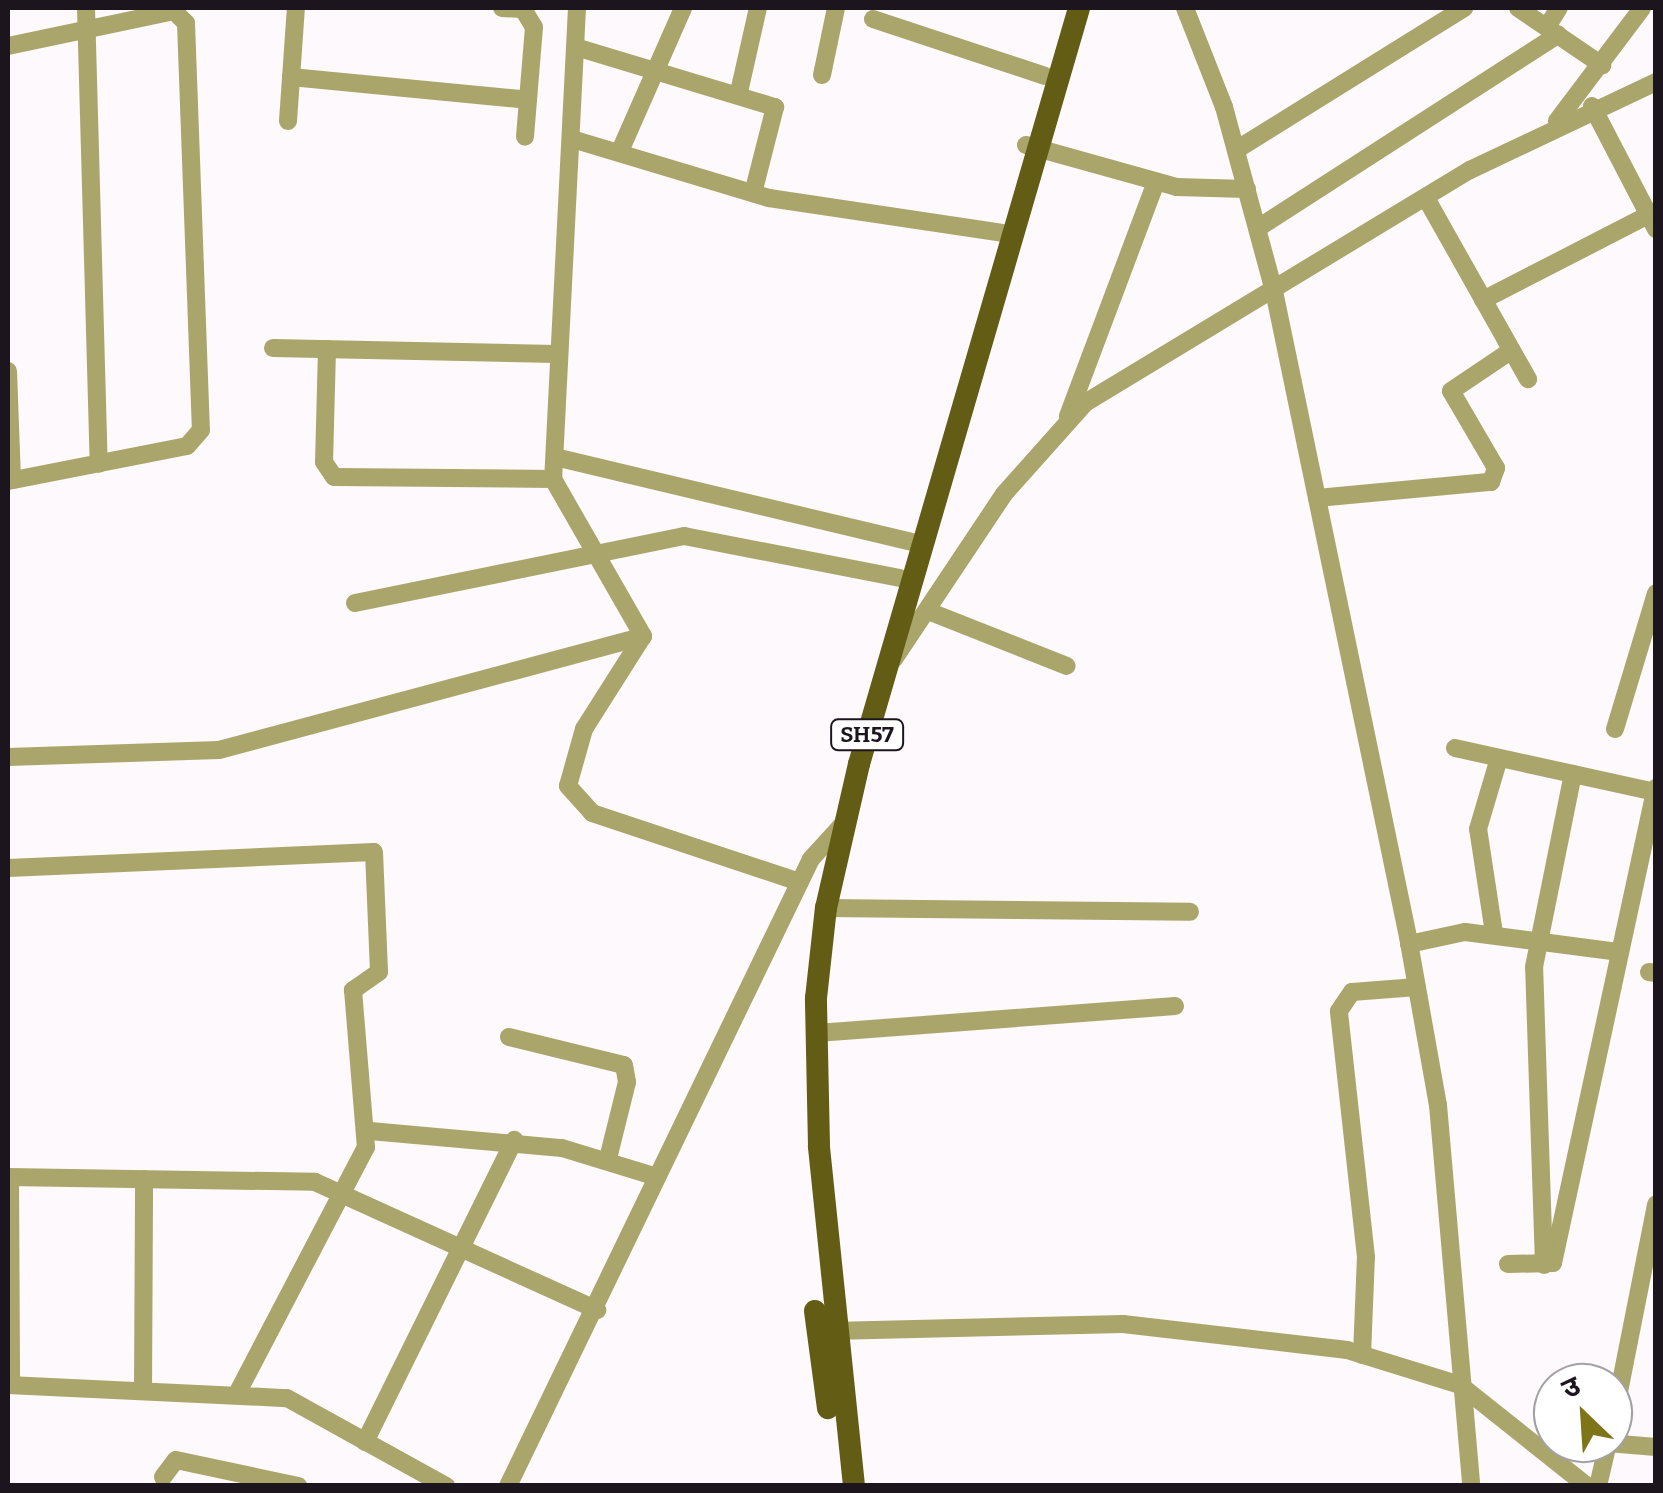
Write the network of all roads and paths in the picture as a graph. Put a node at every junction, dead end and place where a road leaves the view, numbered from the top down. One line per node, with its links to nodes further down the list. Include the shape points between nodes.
1 (86, 8): 16 (street)
2 (296, 8): 24 (street)
3 (502, 8): 27 (street, via 532,14)
4 (577, 8): 19 (street)
5 (684, 8): 21 (street)
6 (758, 8): 26 (street)
7 (836, 8): 22 (street)
8 (1065, 8): 23 (main road, SH57)
9 (1079, 8): 33 (main road, SH57)
10 (1185, 8): 34 (street)
11 (1464, 8): 34 (street)
12 (1518, 8): 17 (street)
13 (1559, 8): 17 (street)
14 (1642, 8): 20 (street)
15 (873, 18): 23 (street)
16 (88, 30): 18 (street); 54 (street); 54 (street, via 174,11 186,23 201,430 188,446)
17 (1552, 31): 20 (street); 41 (street)
18 (8, 46)
19 (579, 48): 21 (street); 32 (street)
20 (1602, 65): 30 (street)
21 (658, 68): 26 (street); 35 (street)
22 (822, 75)
23 (1045, 76): 33 (main road, SH57)
24 (291, 77): 27 (street); 29 (street)
25 (1656, 82): 28 (street)
26 (738, 92): 38 (street, via 768,101 778,114)
27 (528, 100): 31 (street)
28 (1592, 106): 30 (street); 40 (street)
29 (288, 121)
30 (1553, 125): 39 (street)
31 (525, 137)
32 (572, 139): 35 (street); 49 (street)
33 (1033, 147): 36 (street); 42 (main road, SH57); 45 (main road, SH57)
34 (1236, 150): 37 (street)
35 (620, 151): 38 (street)
36 (1156, 182): 37 (street, via 1198,192); 52 (street)
37 (1247, 189): 41 (street)
38 (753, 194): 42 (street)
39 (1426, 198): 43 (street); 44 (street)
40 (1653, 218): 44 (street)
41 (1258, 228): 43 (street)
42 (1002, 233): 45 (main road, SH57)
43 (1274, 290): 52 (street); 57 (street)
44 (1483, 300): 48 (street)
45 (979, 339): 58 (main road, SH57); 66 (main road, SH57)
46 (273, 348): 47 (street)
47 (327, 350): 49 (street); 55 (street, via 324,462 334,477)
48 (1512, 350): 51 (street); 57 (street, via 1450,390 1496,468 1491,482)
49 (556, 354): 53 (street)
50 (8, 371): 56 (street)
51 (1528, 379)
52 (1068, 416): 63 (street, via 1004,494)
53 (554, 458): 55 (street); 58 (street)
54 (99, 464): 56 (street)
55 (553, 479): 59 (street)
56 (10, 480)
57 (1317, 498): 80 (street)
58 (911, 542): 60 (main road, SH57)
59 (596, 554): 60 (street, via 684,536); 62 (street); 64 (street)
60 (900, 578): 73 (main road, SH57)
61 (1656, 593): 67 (street)
62 (355, 603)
63 (928, 612): 65 (street); 66 (street)
64 (642, 636): 69 (street, via 219,750); 75 (street, via 577,747 568,786 574,801)
65 (1067, 666)
66 (885, 672): 73 (main road, SH57)
67 (1615, 729)
68 (1455, 748): 70 (street)
69 (8, 756)
70 (1499, 758): 71 (street); 78 (street, via 1478,829)
71 (1572, 774): 72 (street); 79 (street)
72 (1655, 790): 81 (street)
73 (835, 829): 75 (street); 76 (main road, SH57); 111 (main road, SH57, via 806,997 806,1149 819,1354)
74 (8, 868): 86 (street, via 374,852 378,972 353,990)
75 (800, 882): 90 (street)
76 (826, 908): 77 (street); 84 (main road, SH57)
77 (1190, 912)
78 (1494, 933): 79 (street); 80 (street)
79 (1538, 936): 81 (street); 96 (street)
80 (1409, 944): 82 (street)
81 (1620, 952): 96 (street, via 1553,1263)
82 (1416, 986): 99 (street, via 1352,992 1338,1011 1366,1257); 102 (street, via 1448,1199)
83 (1175, 1006): 84 (street)
84 (817, 1033): 98 (main road, SH57)
85 (509, 1037): 88 (street, via 624,1065 627,1082)
86 (370, 1131): 87 (street); 92 (street)
87 (514, 1140): 88 (street); 94 (street)
88 (608, 1159): 90 (street)
89 (9, 1177): 91 (street); 101 (street)
90 (657, 1177): 97 (street)
91 (144, 1179): 92 (street, via 315,1182); 103 (street)
92 (347, 1190): 94 (street); 104 (street)
93 (1656, 1204): 100 (street)
94 (460, 1245): 97 (street); 105 (street)
95 (1508, 1264): 96 (street)
96 (1544, 1265)
97 (596, 1310): 110 (street)
98 (832, 1331): 99 (street, via 1123,1324); 112 (main road, SH57)
99 (1362, 1355): 102 (street)
100 (1625, 1363)
101 (10, 1385): 103 (street)
102 (1460, 1385): 113 (street); 114 (street)
103 (143, 1389): 104 (street)
104 (238, 1392): 105 (street, via 287,1398)
105 (365, 1442): 109 (street)
106 (1656, 1448): 115 (street, via 1608,1443)
107 (162, 1476): 108 (street, via 176,1460)
108 (298, 1486)
109 (446, 1486)
110 (508, 1486)
111 (840, 1486)
112 (854, 1486)
113 (1472, 1486)
114 (1588, 1486)
115 (1598, 1486)

